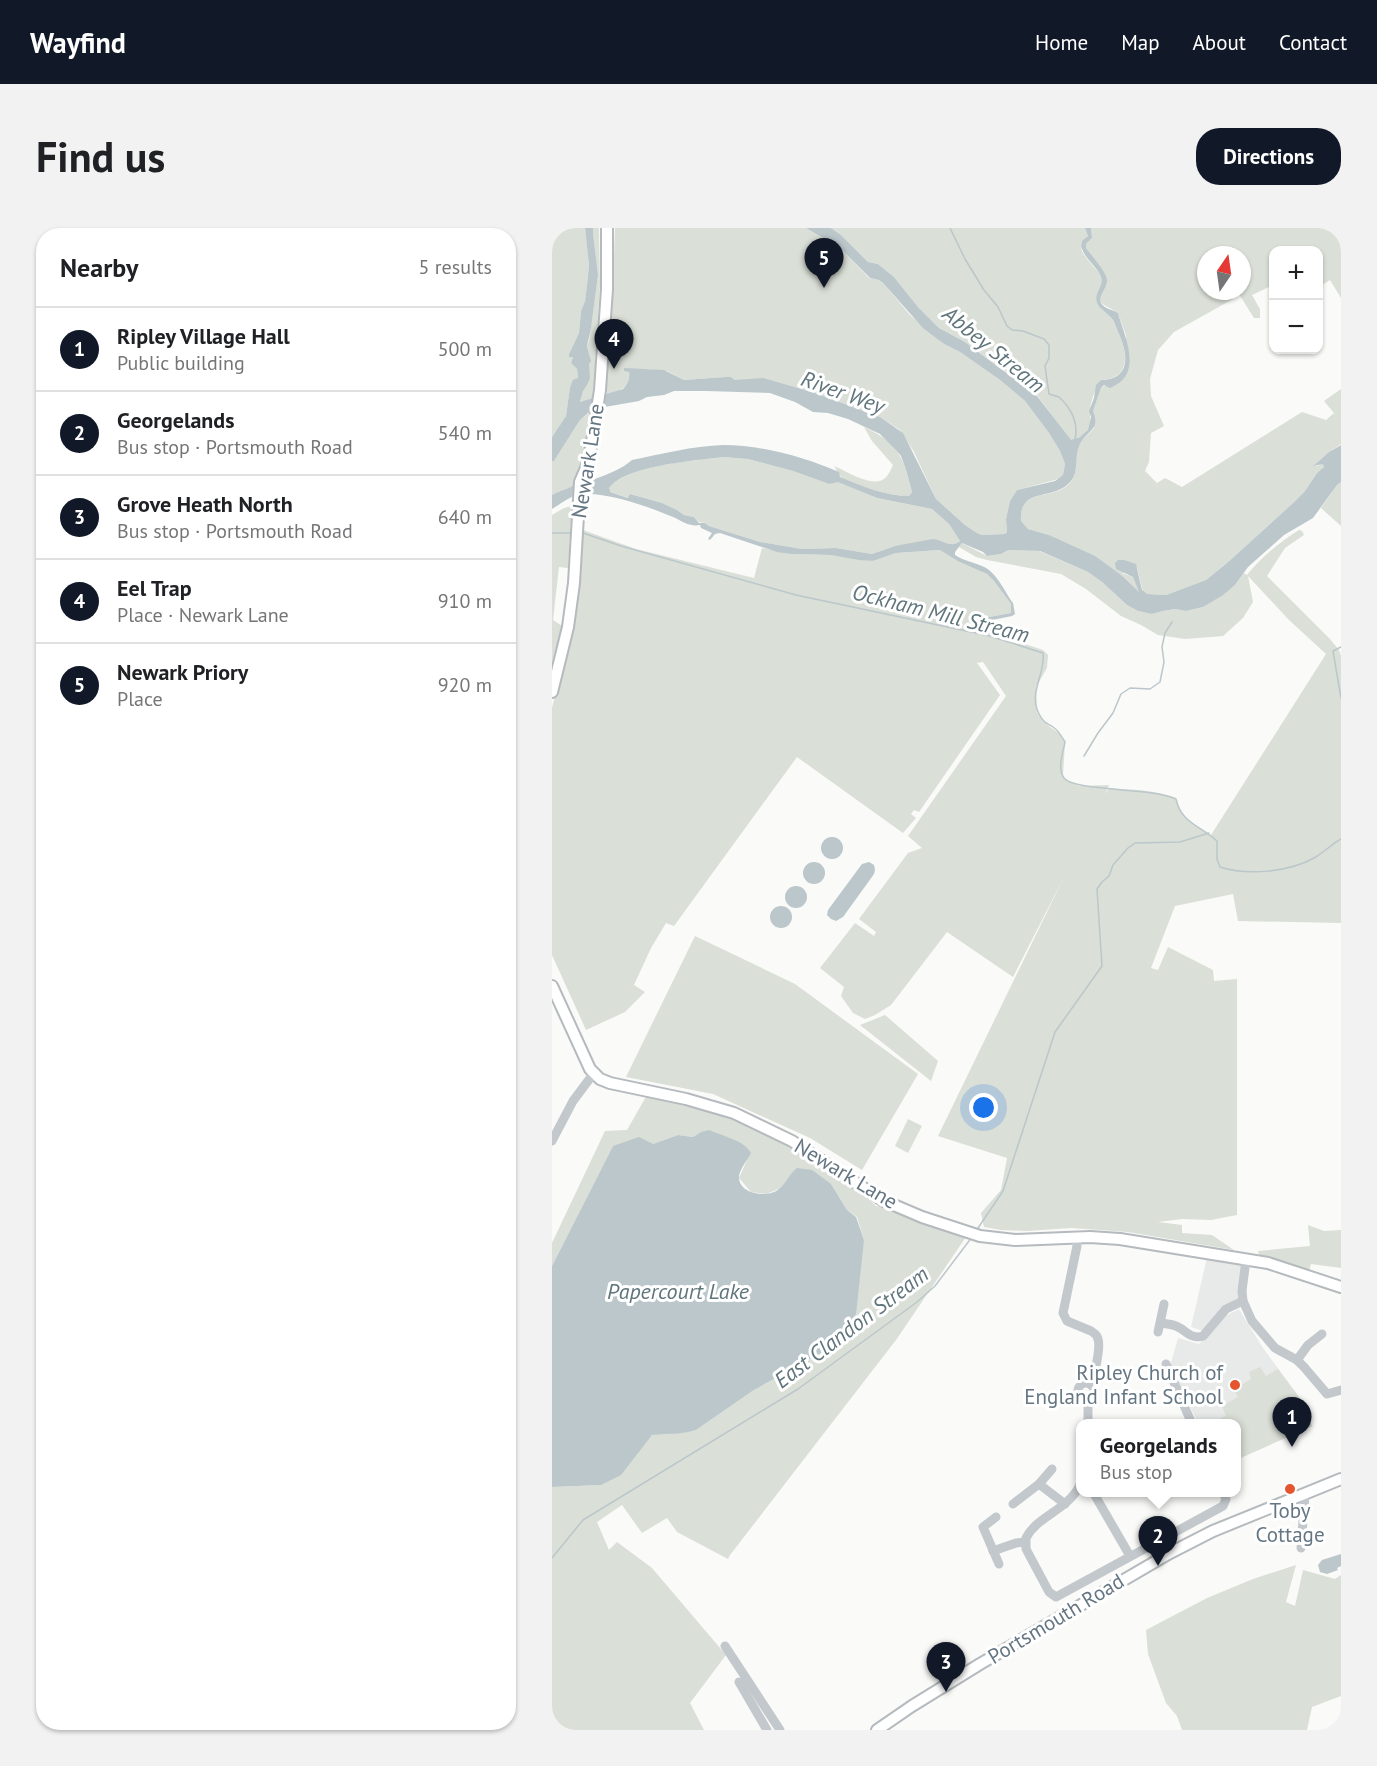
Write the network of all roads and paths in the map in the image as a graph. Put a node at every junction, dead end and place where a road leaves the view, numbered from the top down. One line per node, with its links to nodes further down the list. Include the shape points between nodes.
1 (607, 228): 2 (main road, Newark Lane, via 607,289 597,416 589,461 580,482 574,583)
2 (552, 692)
3 (552, 986): 4 (main road)
4 (594, 1073): 5 (street, via 573,1101); 6 (main road, Newark Lane, via 610,1083 713,1107 754,1122 807,1150 882,1200 966,1232 1015,1240)
5 (552, 1141)
6 (1076, 1237): 7 (main road, Newark Lane, via 1120,1239); 15 (street, via 1063,1313 1067,1321 1092,1331 1099,1340)
7 (1246, 1260): 8 (main road, Newark Lane, via 1268,1263); 9 (street)
8 (1341, 1287)
9 (1243, 1301): 10 (street, via 1226,1309 1199,1337 1160,1327); 12 (street, via 1252,1321 1275,1348)
10 (1164, 1304)
11 (1322, 1334): 12 (street)
12 (1297, 1360): 14 (street, via 1327,1394)
13 (1166, 1364): 16 (street)
14 (1341, 1390)
15 (1088, 1419)
16 (1190, 1419)
17 (1052, 1469): 19 (street)
18 (1341, 1479): 21 (main road, Portsmouth Road)
19 (1040, 1484): 24 (street); 25 (street)
20 (1076, 1493): 25 (street)
21 (1305, 1494): 28 (street); 36 (main road, Portsmouth Road, via 1170,1553 961,1675)
22 (1096, 1497): 30 (street)
23 (1225, 1497): 30 (street, via 1223,1506)
24 (1013, 1504)
25 (1065, 1504): 27 (street, via 1029,1532)
26 (996, 1517): 29 (street, via 983,1527)
27 (1025, 1542): 29 (street); 30 (street, via 1054,1596)
28 (1301, 1548)
29 (993, 1551): 31 (street)
30 (1130, 1556)
31 (999, 1564)
32 (725, 1646): 35 (street)
33 (739, 1682): 34 (street)
34 (767, 1730)
35 (780, 1730)
36 (877, 1730)

